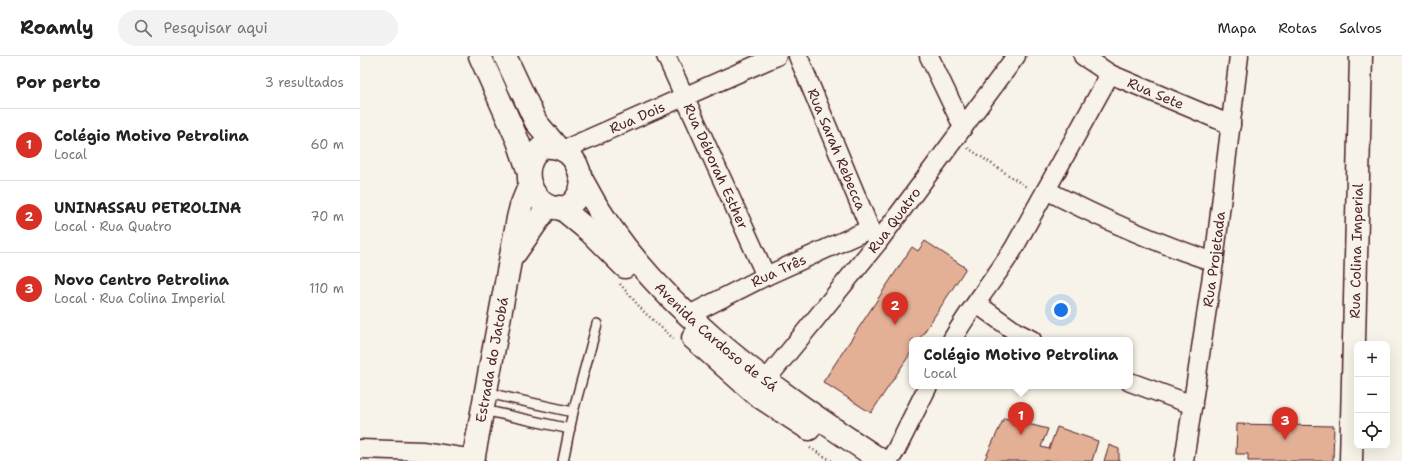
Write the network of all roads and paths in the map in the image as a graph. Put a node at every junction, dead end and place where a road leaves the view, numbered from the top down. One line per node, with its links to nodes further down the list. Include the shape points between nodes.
1 (480, 56): 16 (main road, via 518,141)
2 (505, 56): 15 (main road, via 536,122)
3 (666, 56): 12 (street, Rua Déborah Esther)
4 (777, 56): 12 (street, Rua Dois)
5 (798, 56): 20 (street, Rua Sarah Rebecca)
6 (929, 56): 14 (street)
7 (1016, 56): 14 (street, Rua Quatro)
8 (1083, 56): 11 (street, Rua Sete)
9 (1239, 56): 13 (street, Rua Projetada)
10 (1362, 59): 44 (main road, Rua Colina Imperial)
11 (1110, 74): 13 (street, Rua Sete); 18 (street)
12 (684, 98): 15 (street, Rua Dois); 23 (street, Rua Déborah Esther)
13 (1231, 125): 22 (street, Rua Projetada)
14 (959, 133): 18 (path); 20 (street, Rua Quatro)
15 (560, 148): 16 (main road, via 542,147 531,159); 17 (main road, via 573,159)
16 (529, 177): 19 (main road, via 537,198); 21 (main road, Estrada do Jatobá)
17 (582, 180): 19 (main road, via 575,200); 25 (main road, Avenida Cardoso de Sá, via 604,219 628,251)
18 (1044, 194): 22 (street, via 1171,248); 24 (street, via 1014,248)
19 (554, 207): 21 (main road, via 534,222); 40 (main road, Avenida Cardoso de Sá, via 613,254 678,325 757,395)
20 (874, 235): 23 (street, Rua Três); 29 (street, Rua Quatro)
21 (511, 259): 32 (main road, Estrada do Jatobá)
22 (1214, 262): 33 (street, Rua Projetada)
23 (766, 276): 25 (street, Rua Três)
24 (977, 304): 27 (street, via 966,316); 28 (street)
25 (689, 316): 29 (main road, Avenida Cardoso de Sá)
26 (596, 324): 34 (lane)
27 (954, 337)
28 (1026, 337)
29 (766, 380): 41 (main road, Avenida Cardoso de Sá, via 810,414)
30 (1133, 383): 33 (street)
31 (926, 389): 42 (street)
32 (485, 401): 34 (lane); 35 (lane); 37 (main road, Estrada do Jatobá)
33 (1193, 405): 43 (street, Rua Projetada)
34 (573, 412): 35 (lane)
35 (570, 429): 39 (lane)
36 (360, 450): 37 (street, via 422,451); 38 (street)
37 (473, 460)
38 (384, 461)
39 (563, 461)
40 (858, 461)
41 (882, 461)
42 (889, 461)
43 (1184, 461)
44 (1351, 461)

